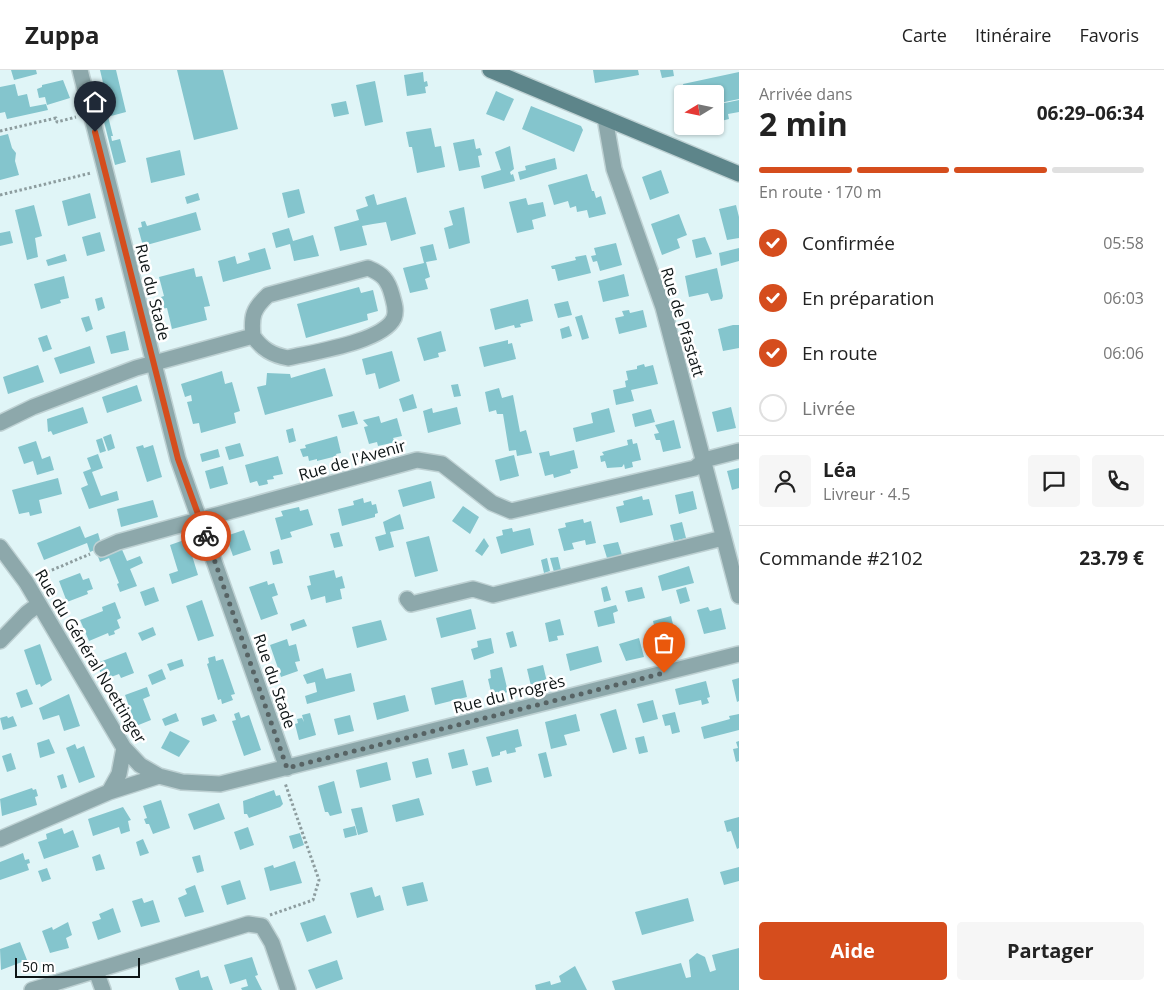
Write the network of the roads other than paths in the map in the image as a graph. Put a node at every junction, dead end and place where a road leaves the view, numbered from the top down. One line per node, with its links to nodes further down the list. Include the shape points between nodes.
1 (80, 70): 6 (street, Rue du Stade)
2 (490, 70): 3 (main road)
3 (605, 118): 4 (main road); 9 (street, Rue de Pfastatt, via 614,169 663,307)
4 (739, 174)
5 (253, 336): 5 (street, via 273,356 288,358 373,336 386,329 394,318 396,310 388,280 368,268 268,295 256,306); 6 (street)
6 (153, 363): 7 (street, via 33,406); 10 (street, Rue du Stade, via 178,459)
7 (1, 424)
8 (739, 451): 9 (street, Rue de l'Avenir)
9 (704, 460): 10 (street, Rue de l'Avenir, via 694,468 511,511 492,503 442,464 417,460); 11 (street, Rue de Pfastatt)
10 (200, 521): 13 (street); 20 (street, Rue du Stade)
11 (723, 538): 14 (street, Rue de Pfastatt); 15 (street, via 493,595 473,589 412,604)
12 (0, 547): 16 (street, Rue du Général Noettinger)
13 (102, 549)
14 (739, 596)
15 (407, 600)
16 (39, 604): 17 (street); 19 (street, Rue du Général Noettinger)
17 (0, 642)
18 (739, 654): 20 (street, Rue du Progrès)
19 (124, 748): 21 (street, Rue du Général Noettinger, via 140,765); 22 (street, via 119,774)
20 (287, 768): 21 (street, Rue du Progrès, via 220,784 182,782)
21 (159, 776): 22 (street)
22 (108, 792): 23 (street)
23 (0, 839)
24 (96, 971): 25 (street); 26 (street); 27 (street, via 248,924 262,926 272,943)
25 (32, 990)
26 (103, 990)
27 (288, 990)

